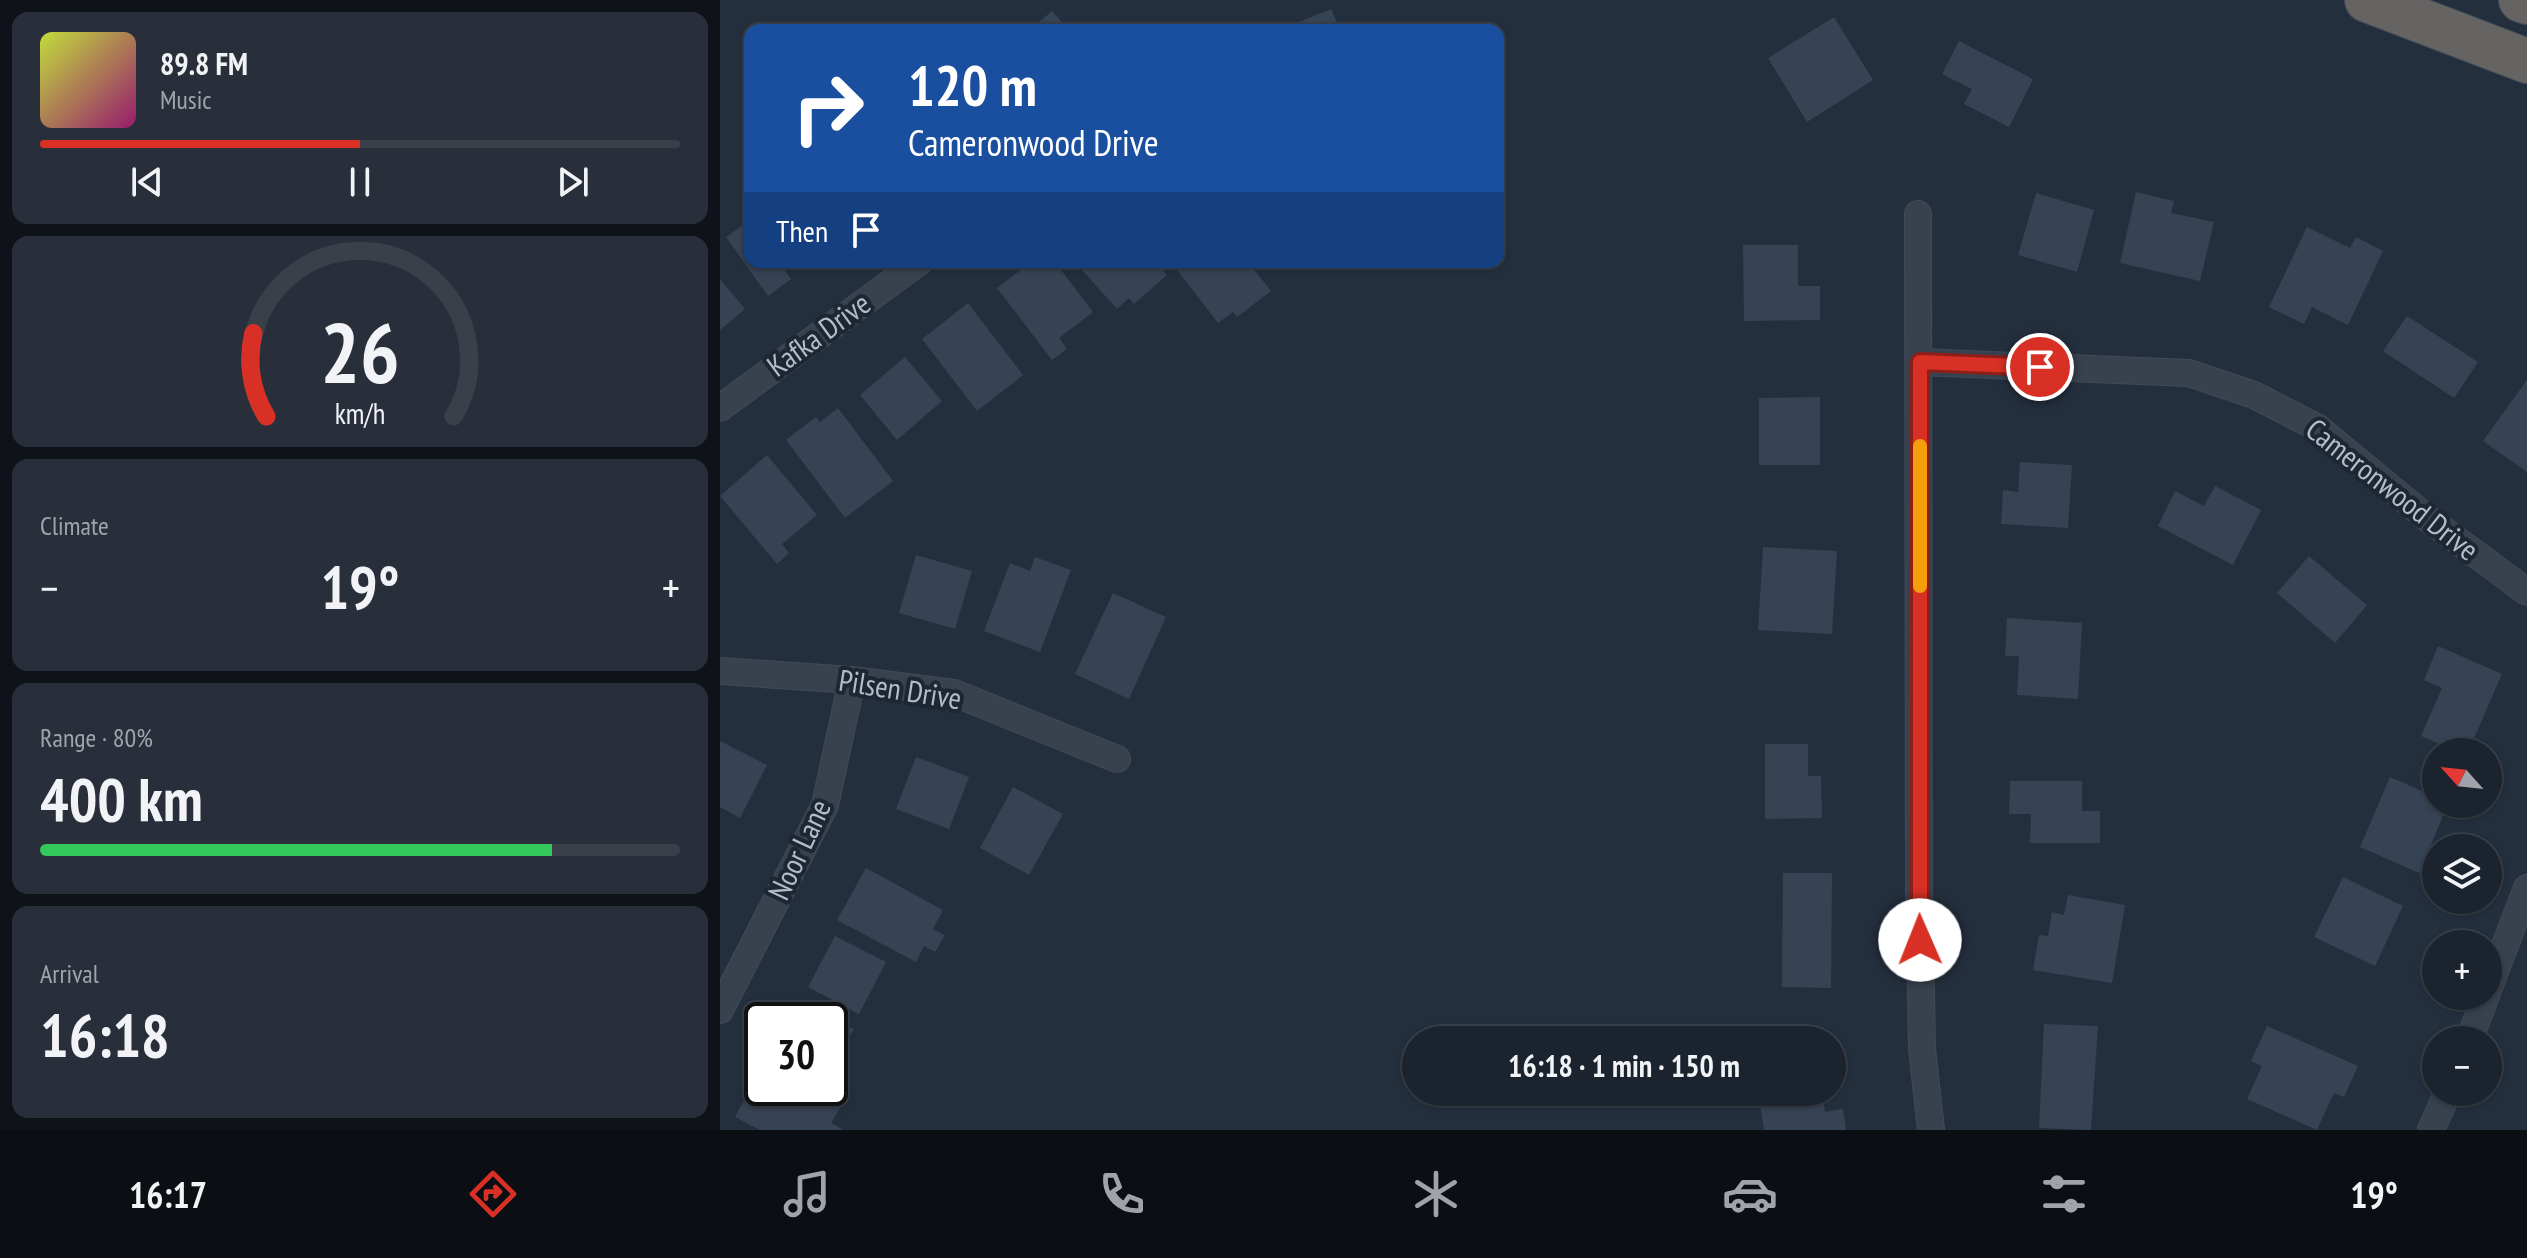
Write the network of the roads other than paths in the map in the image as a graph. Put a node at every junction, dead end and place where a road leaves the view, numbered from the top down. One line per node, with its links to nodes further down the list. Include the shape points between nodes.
1 (2367, 0): 4 (highway)
2 (2521, 0): 3 (highway)
3 (2527, 2)
4 (2527, 61)
5 (1918, 214): 7 (street)
6 (911, 268): 8 (street, Kafka Drive)
7 (1920, 362): 9 (street, Cameronwood Drive, via 2189,373 2254,395 2318,428); 17 (street, via 1919,886 1922,1048)
8 (720, 408)
9 (2527, 592)
10 (720, 671): 11 (street, Pilsen Drive)
11 (852, 680): 12 (street, Pilsen Drive, via 954,693); 15 (street, Noor Lane, via 825,805)
12 (1117, 759)
13 (2527, 888): 14 (street)
14 (2502, 953)
15 (720, 1010)
16 (2442, 1106): 18 (street)
17 (1931, 1130)
18 (2431, 1130)

